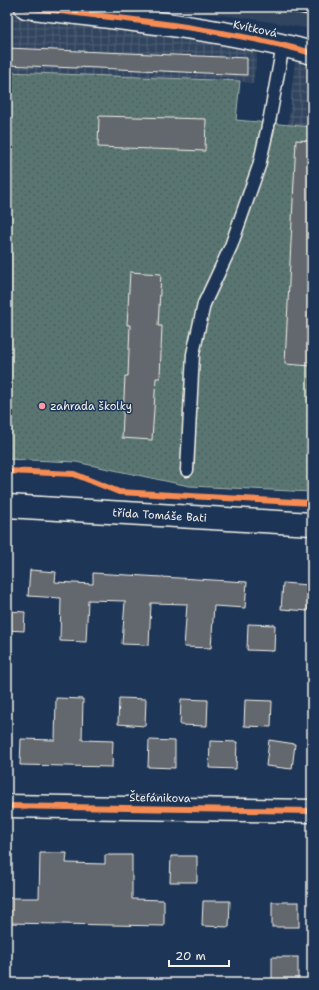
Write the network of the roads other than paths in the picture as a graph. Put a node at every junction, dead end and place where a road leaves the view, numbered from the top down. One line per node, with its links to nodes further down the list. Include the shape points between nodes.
1 (26, 7): 2 (street, Kvítková, via 221,32)
2 (283, 45): 3 (street, Kvítková); 4 (lane, via 259,166 231,246 204,304 193,354)
3 (312, 52)
4 (187, 470)
5 (7, 506): 6 (street, třída Tomáše Bati)
6 (312, 524)
7 (7, 806): 8 (street, Štefánikova)
8 (312, 811)

